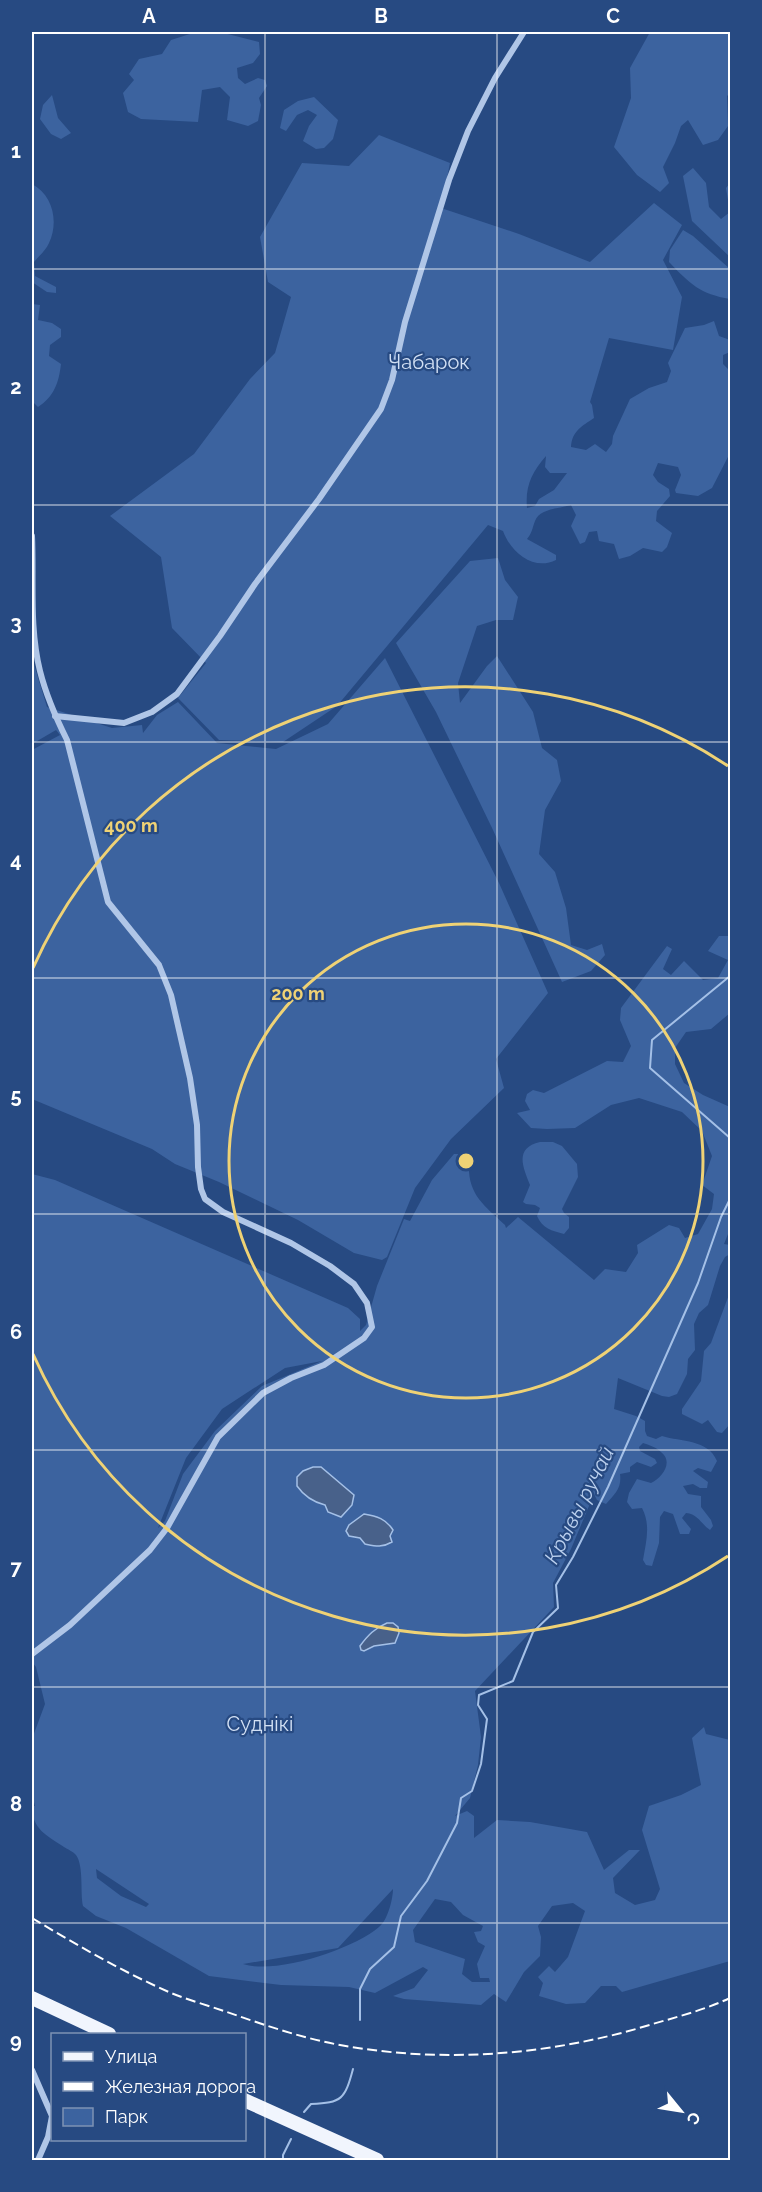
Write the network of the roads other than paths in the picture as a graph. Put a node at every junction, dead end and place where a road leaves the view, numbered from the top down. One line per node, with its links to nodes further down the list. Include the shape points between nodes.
1 (524, 32): 3 (street, via 468,131 449,180 381,409 319,500 177,694 152,712 124,723)
2 (32, 536): 3 (street, via 32,610 38,658)
3 (55, 716): 4 (street, via 67,740 108,902 159,965 171,995 190,1078 199,1178 206,1199 224,1212 291,1243 354,1284 367,1303 372,1327 364,1338 324,1365 263,1393 218,1437 167,1528 150,1550 70,1625)
4 (32, 1654)
5 (32, 1998): 6 (main road)
6 (107, 2033)
7 (32, 2070): 9 (street)
8 (246, 2101): 12 (main road)
9 (51, 2114)
10 (51, 2121): 11 (street)
11 (38, 2160)
12 (377, 2160)

